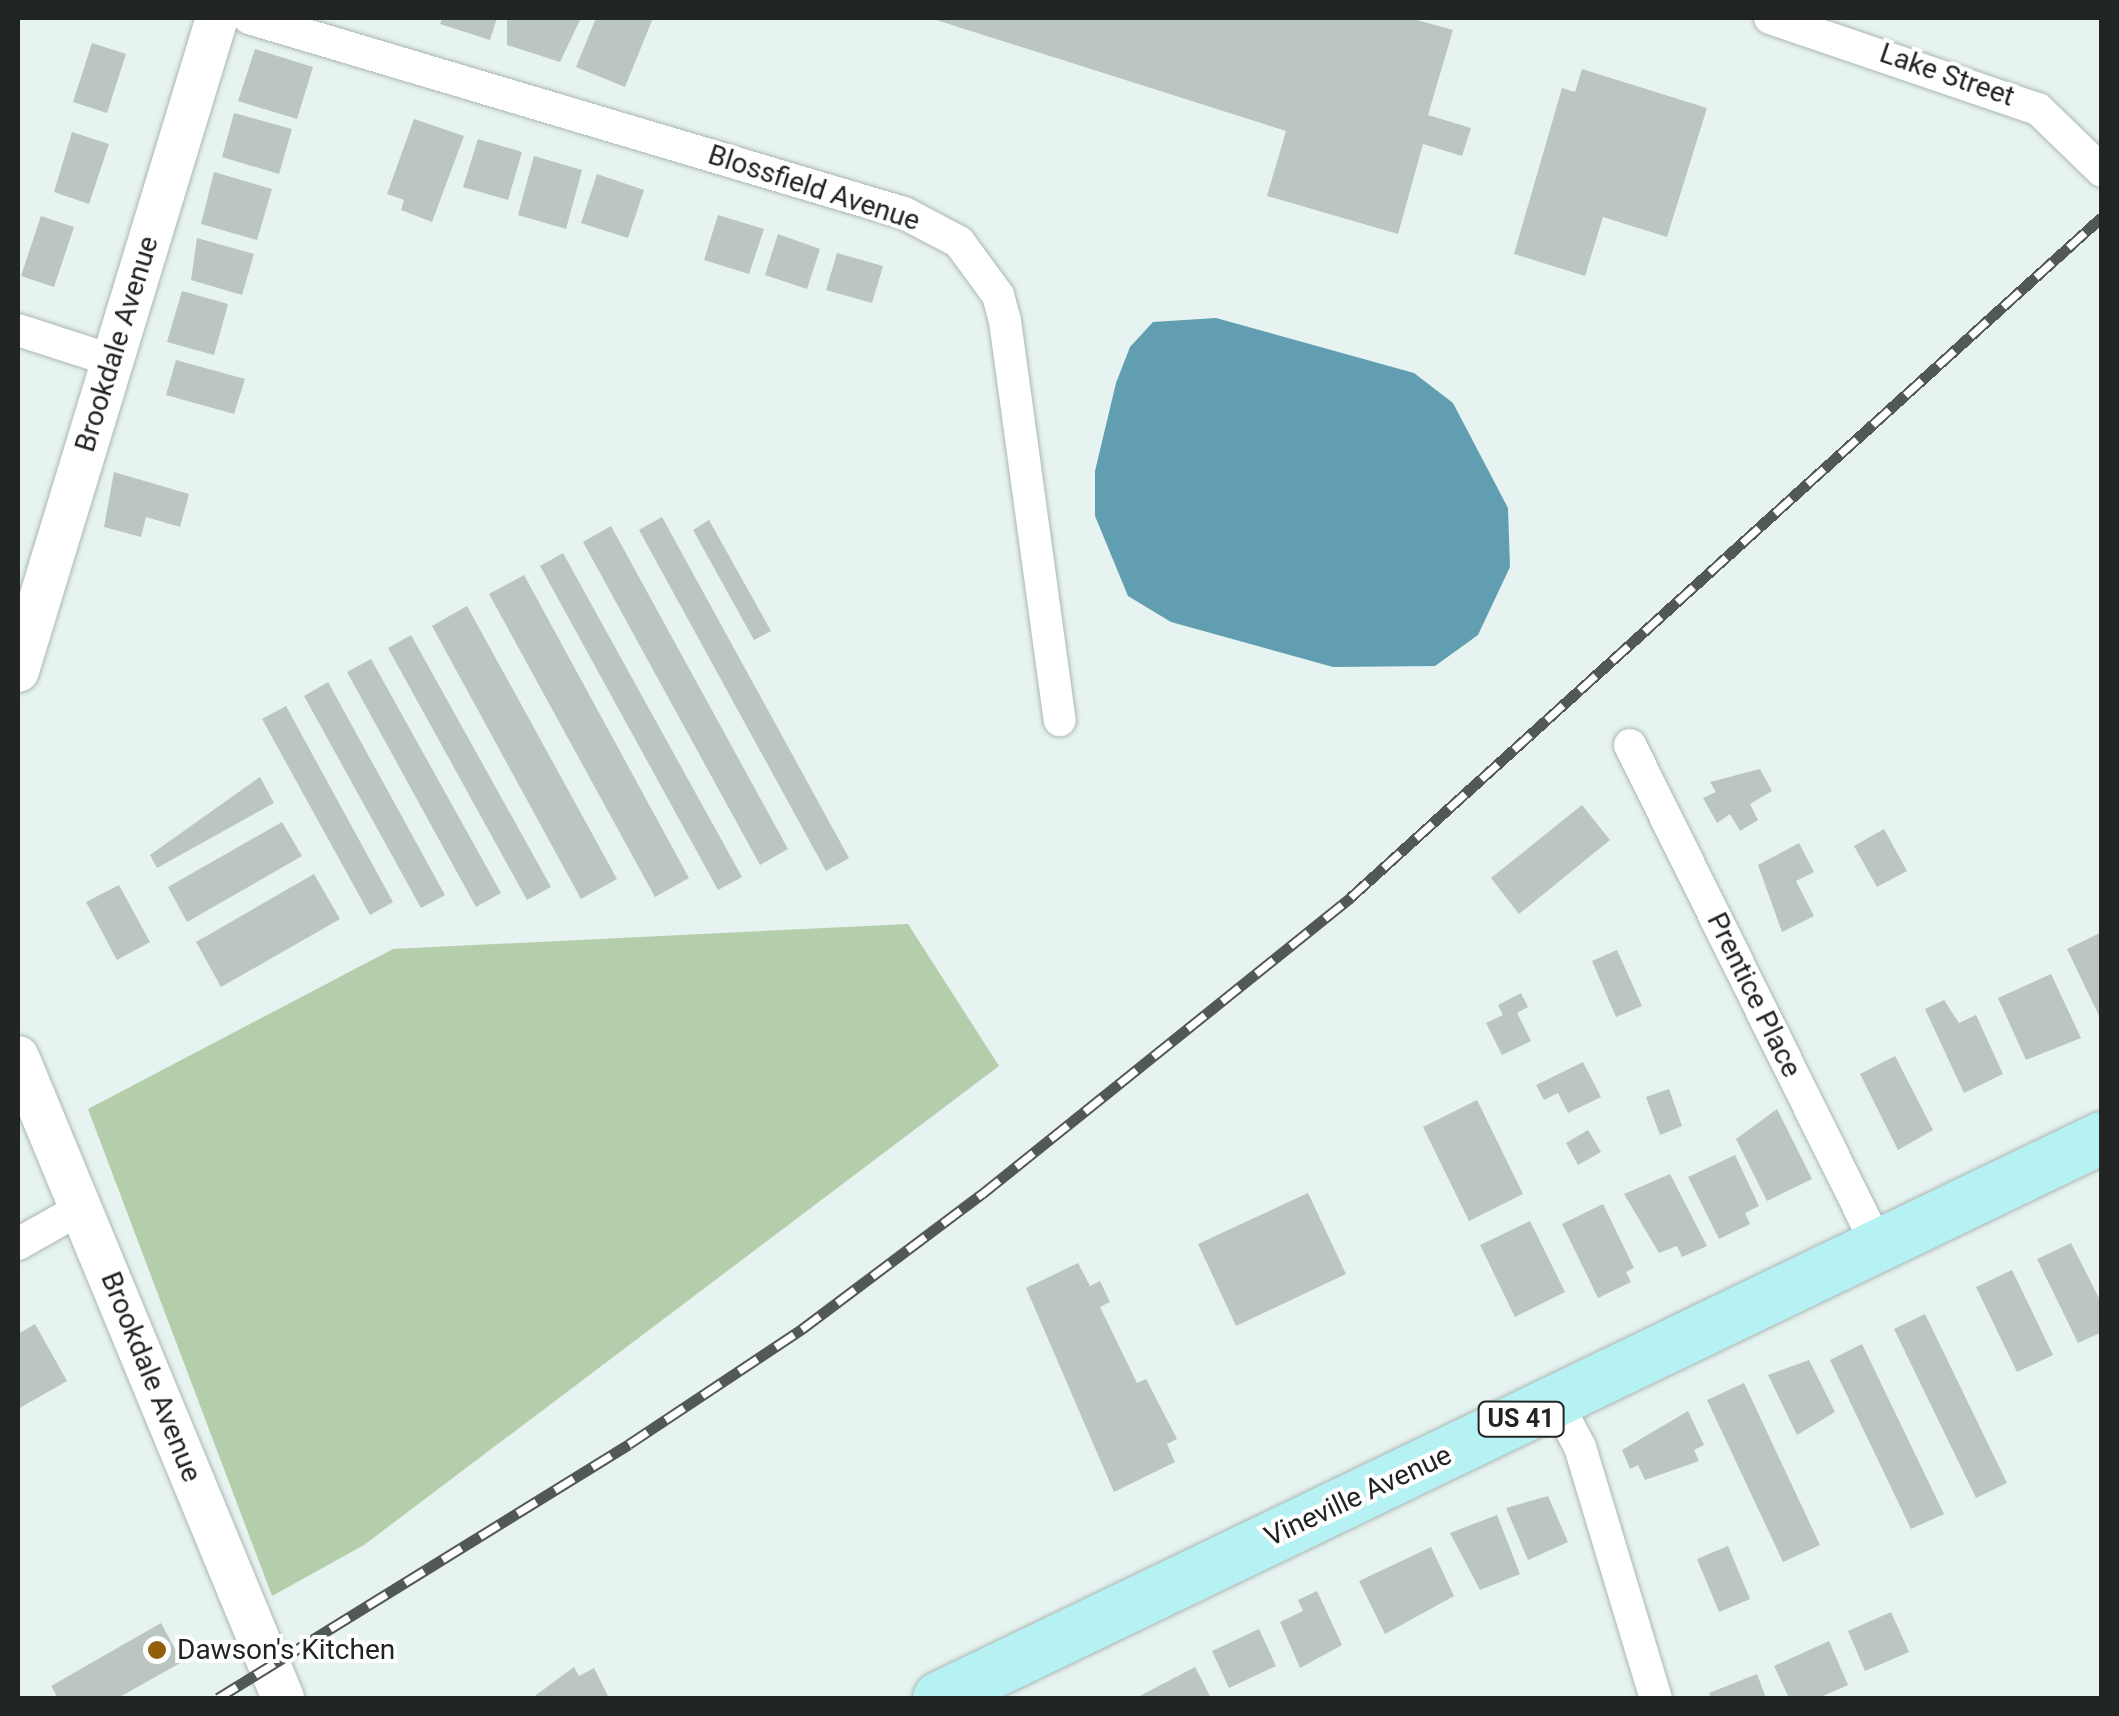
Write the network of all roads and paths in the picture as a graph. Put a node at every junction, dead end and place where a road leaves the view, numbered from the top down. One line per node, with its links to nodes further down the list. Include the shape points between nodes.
1 (217, 18): 6 (street, Brookdale Avenue)
2 (249, 18): 8 (street, Blossfield Avenue, via 904,213 959,242 998,295 1005,321)
3 (1770, 18): 4 (street, Lake Street, via 2038,109)
4 (2102, 170)
5 (18, 330): 6 (street)
6 (111, 360): 7 (street, Brookdale Avenue)
7 (18, 672)
8 (1060, 720)
9 (1630, 745): 14 (street, Prentice Place)
10 (18, 1057): 12 (street, Brookdale Avenue)
11 (2102, 1138): 14 (main road, Vineville Avenue / US 41)
12 (82, 1208): 13 (street); 16 (street, Brookdale Avenue)
13 (18, 1244)
14 (1877, 1244): 15 (main road, Vineville Avenue / US 41)
15 (1556, 1402): 17 (main road, Vineville Avenue / US 41); 18 (street, via 1580,1446)
16 (283, 1698)
17 (938, 1698)
18 (1656, 1698)

